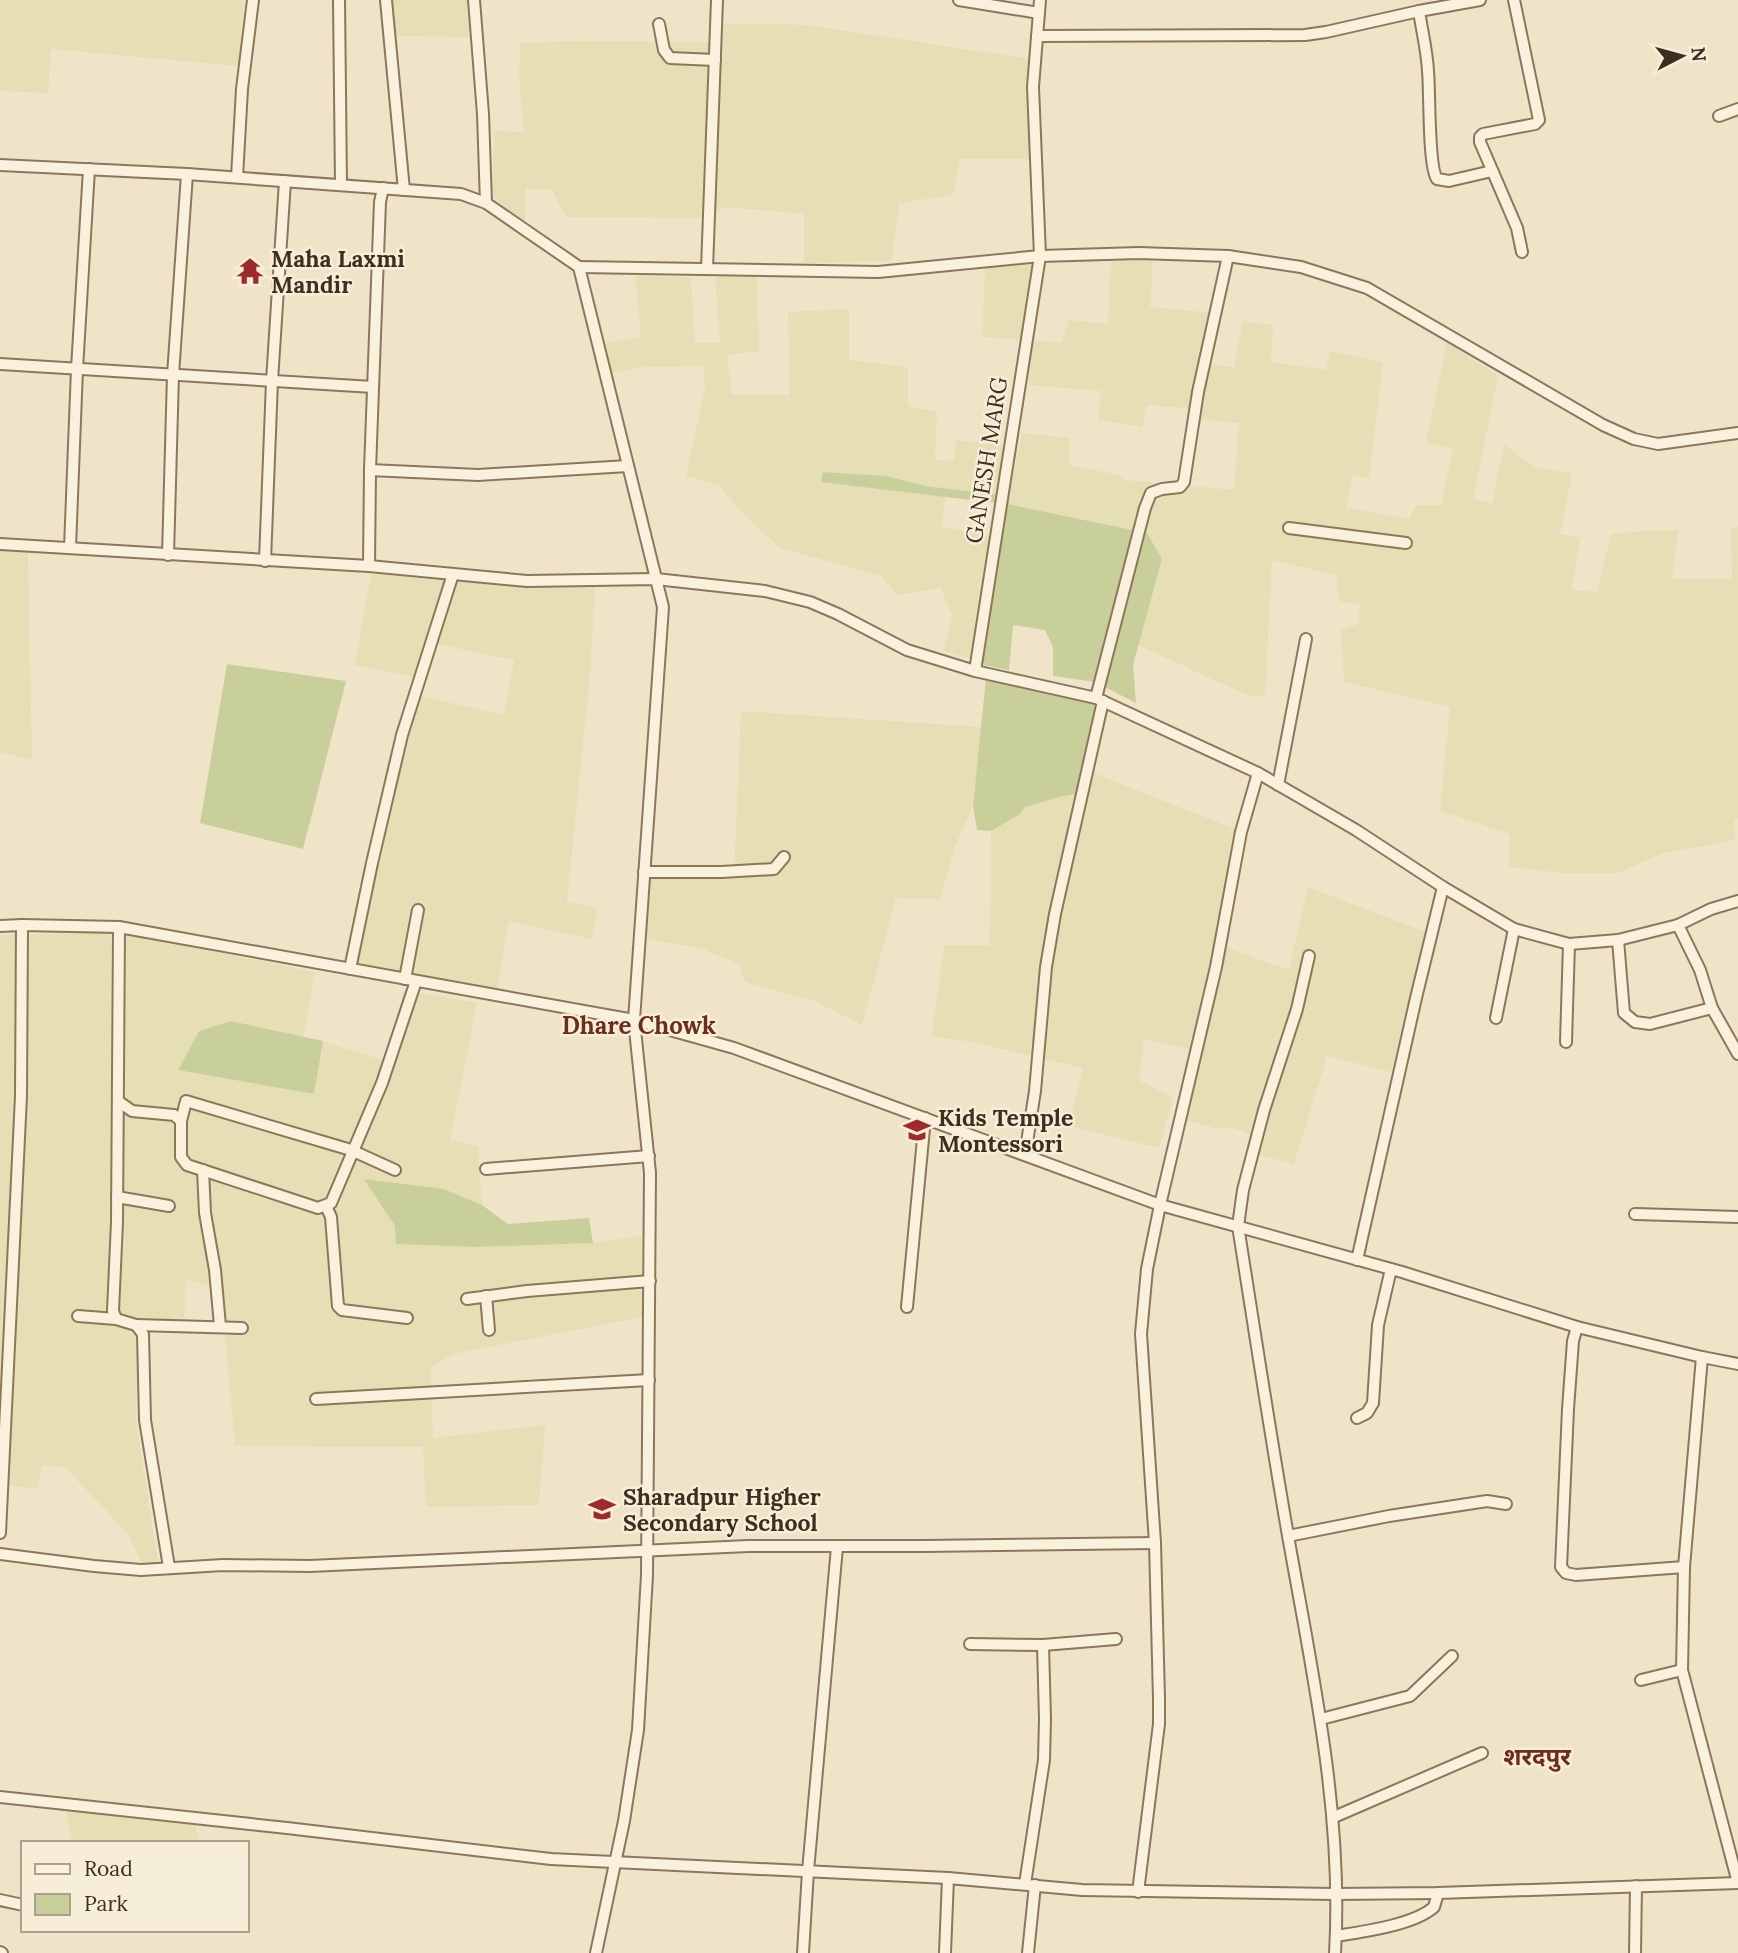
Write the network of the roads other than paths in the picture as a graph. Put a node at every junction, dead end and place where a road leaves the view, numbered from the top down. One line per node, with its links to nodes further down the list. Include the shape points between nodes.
1 (253, 0): 21 (street)
2 (339, 0): 23 (street)
3 (386, 0): 25 (street)
4 (474, 0): 26 (street)
5 (717, 0): 14 (street)
6 (959, 0): 11 (street)
7 (1040, 0): 11 (street, GANESH MARG)
8 (1480, 0): 10 (street)
9 (1514, 0): 19 (street, via 1539,120 1480,137)
10 (1419, 11): 13 (street, via 1305,35); 19 (street, via 1429,75 1434,175 1449,181)
11 (1039, 13): 13 (street, GANESH MARG)
12 (659, 24): 14 (street, via 670,58)
13 (1037, 36): 28 (street, GANESH MARG, via 1033,87)
14 (715, 60): 31 (street)
15 (1738, 109): 16 (street)
16 (1719, 116)
17 (0, 165): 18 (street)
18 (89, 169): 20 (street); 33 (street)
19 (1492, 170): 27 (street, via 1517,228)
20 (187, 174): 21 (street); 34 (street)
21 (237, 177): 22 (street)
22 (285, 181): 23 (street); 35 (street)
23 (341, 185): 24 (street)
24 (383, 188): 25 (street); 36 (street)
25 (404, 190): 26 (street, via 461,194)
26 (486, 203): 30 (street)
27 (1522, 252)
28 (1040, 256): 29 (street); 31 (street, via 878,272); 50 (street, GANESH MARG)
29 (1228, 256): 37 (street, via 1301,267 1367,288 1634,439 1666,443); 51 (street, via 1184,482 1181,487 1152,494 1145,508)
30 (579, 267): 31 (street); 38 (street)
31 (707, 269)
32 (0, 364): 33 (street)
33 (77, 369): 34 (street); 43 (street)
34 (173, 375): 35 (street); 44 (street)
35 (272, 381): 36 (street); 45 (street)
36 (373, 387): 39 (street)
37 (1738, 433)
38 (628, 466): 39 (street, via 478,475); 48 (street)
39 (370, 470): 46 (street)
40 (1289, 527): 41 (street)
41 (1406, 543)
42 (0, 544): 43 (street)
43 (70, 548): 44 (street)
44 (168, 555): 45 (street)
45 (265, 561): 46 (street)
46 (369, 566): 47 (street)
47 (453, 574): 48 (street, via 527,580); 67 (street, via 402,735)
48 (656, 579): 50 (street, via 765,591 810,602 907,650); 55 (street, via 663,607)
49 (1306, 639): 53 (street)
50 (975, 671): 51 (street)
51 (1100, 699): 52 (street); 78 (street, via 1046,967)
52 (1258, 773): 53 (street); 84 (street, via 1241,832 1216,967)
53 (1278, 785): 56 (street)
54 (784, 856): 55 (street, via 774,869)
55 (644, 872): 71 (street)
56 (1443, 887): 63 (street); 90 (street)
57 (1738, 901): 60 (street)
58 (418, 909): 68 (street)
59 (22, 925): 61 (street); 62 (street); 110 (street, via 21,1096)
60 (1678, 925): 64 (street); 69 (street)
61 (0, 926)
62 (119, 927): 67 (street); 74 (street)
63 (1514, 929): 65 (street); 70 (street)
64 (1618, 940): 65 (street); 69 (street, via 1624,1013 1635,1022 1650,1024)
65 (1569, 944): 72 (street)
66 (1309, 956): 89 (street, via 1264,1110)
67 (350, 969): 68 (street)
68 (410, 980): 71 (street); 77 (street, via 382,1083)
69 (1712, 1008): 73 (street)
70 (1496, 1018)
71 (634, 1020): 75 (street, via 734,1048); 79 (street)
72 (1566, 1042)
73 (1738, 1054)
74 (118, 1101): 76 (street, via 132,1111 174,1115); 83 (street)
75 (925, 1118): 78 (street); 95 (street)
76 (181, 1121): 77 (street, via 186,1101); 81 (street, via 181,1157 187,1165)
77 (353, 1152): 82 (street); 86 (street)
78 (1026, 1155): 84 (street)
79 (649, 1156): 80 (street); 92 (street)
80 (486, 1168)
81 (203, 1170): 86 (street, via 318,1208); 100 (street)
82 (395, 1170)
83 (117, 1196): 85 (street); 98 (street)
84 (1160, 1205): 89 (street); 112 (street, via 1147,1269 1141,1334)
85 (169, 1206)
86 (326, 1206): 97 (street, via 331,1217 338,1306)
87 (1635, 1214): 88 (street)
88 (1738, 1217)
89 (1238, 1226): 90 (street); 111 (street)
90 (1357, 1260): 91 (street)
91 (1391, 1269): 101 (street); 108 (street, via 1378,1325 1373,1403)
92 (650, 1281): 93 (street); 106 (street)
93 (486, 1296): 94 (street); 103 (street)
94 (467, 1298)
95 (907, 1307)
96 (78, 1316): 98 (street)
97 (407, 1318)
98 (116, 1320): 99 (street)
99 (136, 1325): 100 (street); 116 (street, via 143,1334 145,1420)
100 (220, 1326): 102 (street)
101 (1577, 1327): 104 (street); 117 (street, via 1568,1409 1561,1567 1576,1575)
102 (242, 1328)
103 (489, 1330)
104 (1702, 1357): 105 (street); 117 (street)
105 (1738, 1364)
106 (649, 1380): 107 (street); 114 (street)
107 (316, 1399)
108 (1357, 1418)
109 (1506, 1504): 111 (street, via 1487,1501)
110 (0, 1534)
111 (1288, 1536): 124 (street)
112 (1154, 1543): 113 (street); 134 (street, via 1159,1724)
113 (837, 1547): 114 (street); 129 (street)
114 (648, 1550): 116 (street, via 310,1566); 128 (street, via 638,1730)
115 (0, 1553): 116 (street, via 141,1570)
116 (169, 1567)
117 (1684, 1567): 122 (street)
118 (1116, 1639): 120 (street)
119 (970, 1644): 120 (street)
120 (1043, 1645): 132 (street, via 1044,1760)
121 (1452, 1656): 124 (street, via 1410,1696)
122 (1682, 1670): 123 (street); 131 (street)
123 (1640, 1679)
124 (1321, 1719): 127 (street)
125 (1482, 1753): 127 (street)
126 (0, 1797): 128 (street, via 551,1859)
127 (1334, 1817): 136 (street)
128 (615, 1862): 129 (street); 140 (street)
129 (808, 1871): 130 (street); 141 (street)
130 (948, 1878): 132 (street); 142 (street)
131 (1738, 1883): 133 (street)
132 (1030, 1885): 134 (street); 143 (street)
133 (1636, 1886): 135 (street); 145 (street)
134 (1138, 1892): 136 (street)
135 (1438, 1893): 136 (street); 139 (street, via 1434,1908 1418,1917)
136 (1335, 1894): 139 (street)
137 (0, 1900): 138 (street)
138 (21, 1905)
139 (1336, 1936): 144 (street)
140 (596, 1953)
141 (803, 1953)
142 (945, 1953)
143 (1028, 1953)
144 (1335, 1953)
145 (1635, 1953)

